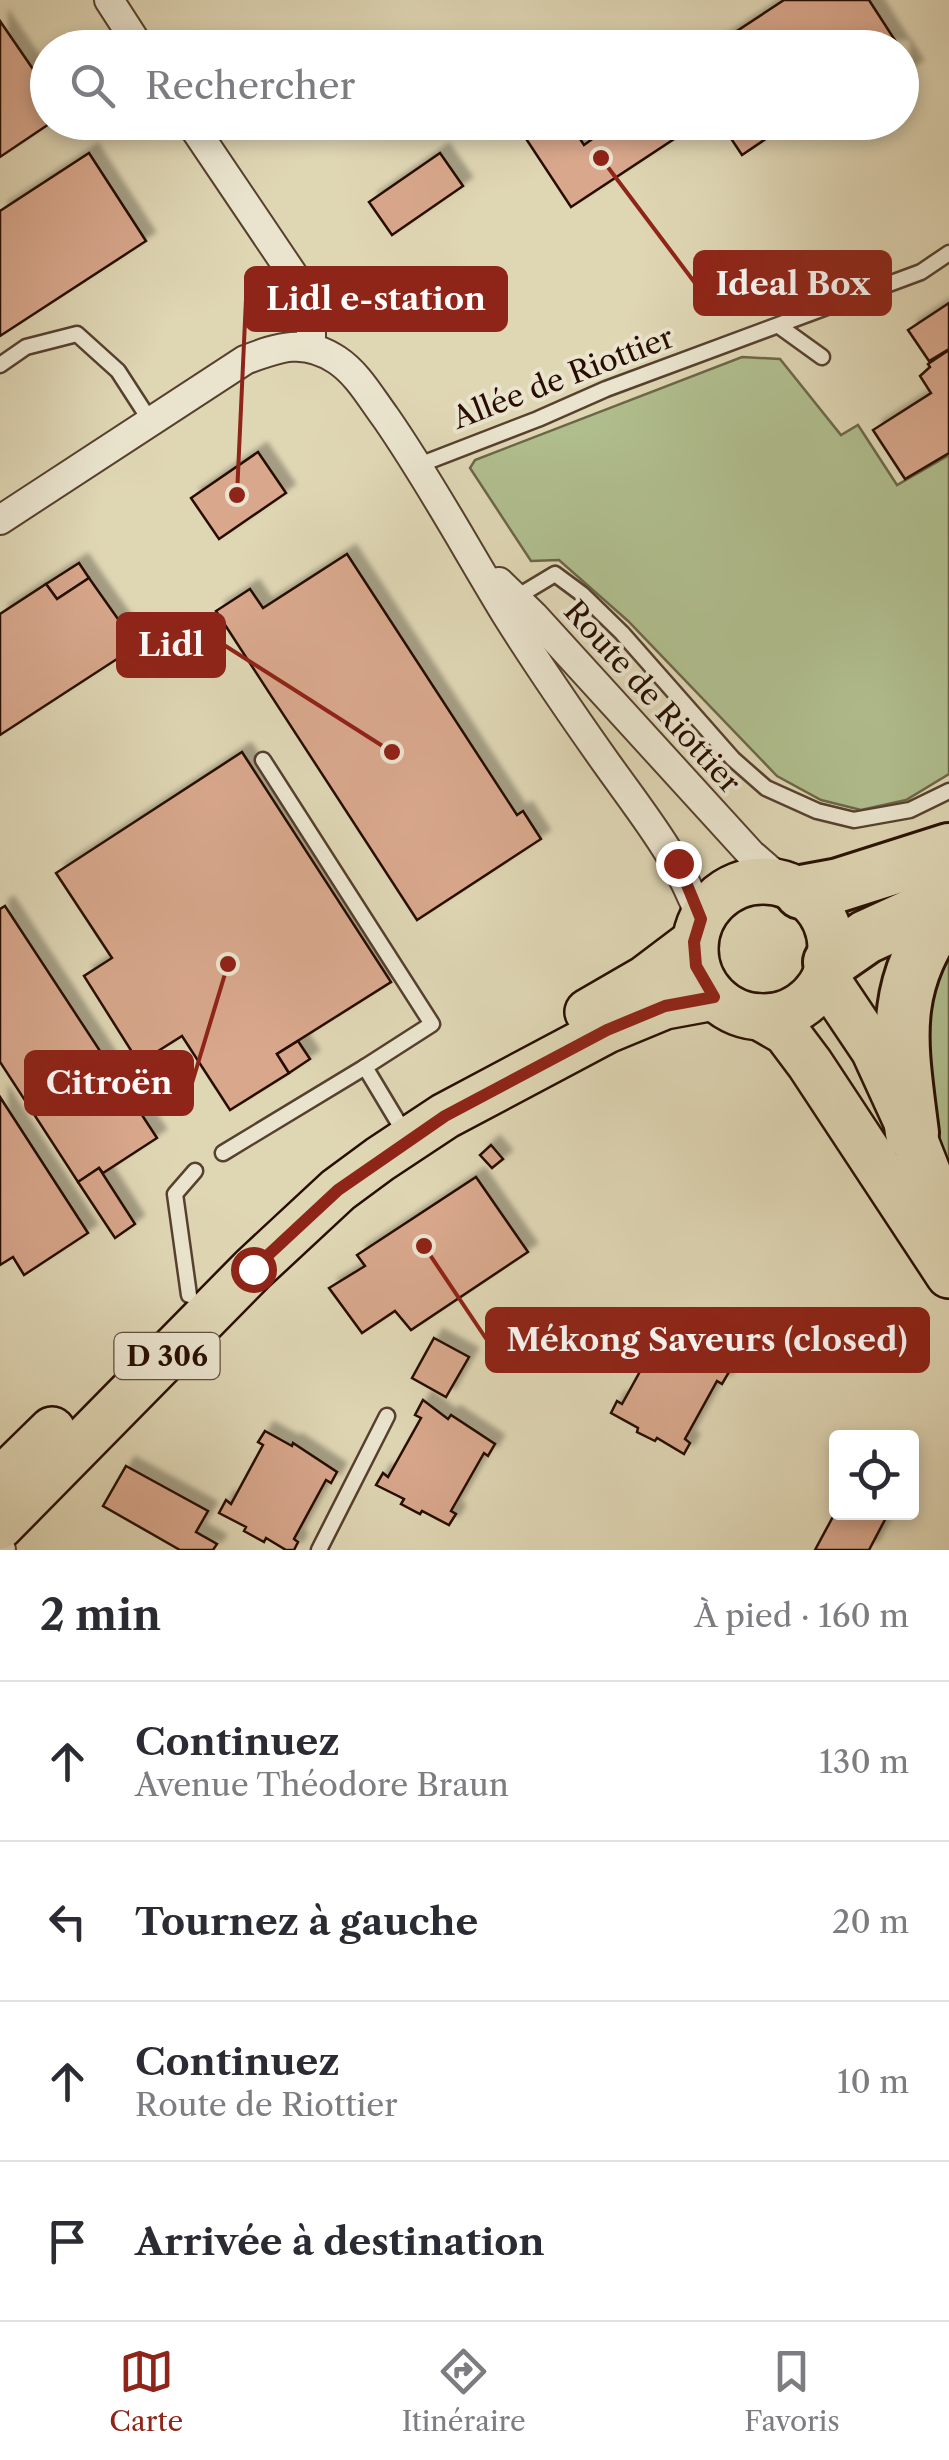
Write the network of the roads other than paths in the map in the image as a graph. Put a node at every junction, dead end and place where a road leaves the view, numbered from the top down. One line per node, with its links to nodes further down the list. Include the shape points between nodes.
1 (110, 0): 2 (street)
2 (129, 30)
3 (202, 140): 6 (street, via 302,288 311,308)
4 (949, 252): 5 (lane, Allée de Riottier, via 922,272)
5 (779, 326): 7 (lane); 10 (lane, Allée de Riottier)
6 (298, 346): 9 (street, via 245,360); 10 (street, Route de Riottier, via 341,362)
7 (822, 356)
8 (0, 365): 9 (lane, via 26,347 77,334 118,371)
9 (151, 422): 11 (street)
10 (418, 465): 12 (street, Route de Riottier)
11 (0, 520)
12 (469, 552): 13 (street, Route de Riottier); 19 (street, Route de Riottier, via 575,719 678,863)
13 (514, 598): 15 (lane, via 556,574 622,633 732,759 766,788 817,811 854,820 910,810); 17 (street, Route de Riottier, via 751,854)
14 (263, 760): 23 (lane, via 432,1024)
15 (949, 791)
16 (949, 850): 17 (highway, via 856,880)
17 (794, 888): 19 (main road, via 767,880 728,889 712,902); 20 (main road, via 826,923)
18 (949, 903): 20 (highway, via 866,937); 25 (highway, via 906,984 902,1054)
19 (698, 930): 21 (main road, via 700,978); 24 (main road, D 306, via 645,979)
20 (828, 970): 22 (main road, via 806,1002); 25 (main road)
21 (714, 997): 22 (main road); 33 (main road, D 306, via 665,1006 607,1030 445,1116 338,1190)
22 (760, 1018): 29 (main road, via 786,1032 810,1064)
23 (365, 1067): 24 (lane); 26 (lane)
24 (398, 1122): 30 (main road, D 306, via 271,1214)
25 (912, 1133): 28 (main road)
26 (223, 1153)
27 (195, 1171): 30 (lane, via 175,1194)
28 (949, 1227)
29 (949, 1276)
30 (189, 1295): 32 (main road, D 306)
31 (387, 1416): 34 (lane)
32 (0, 1481)
33 (0, 1526)
34 (319, 1550)

